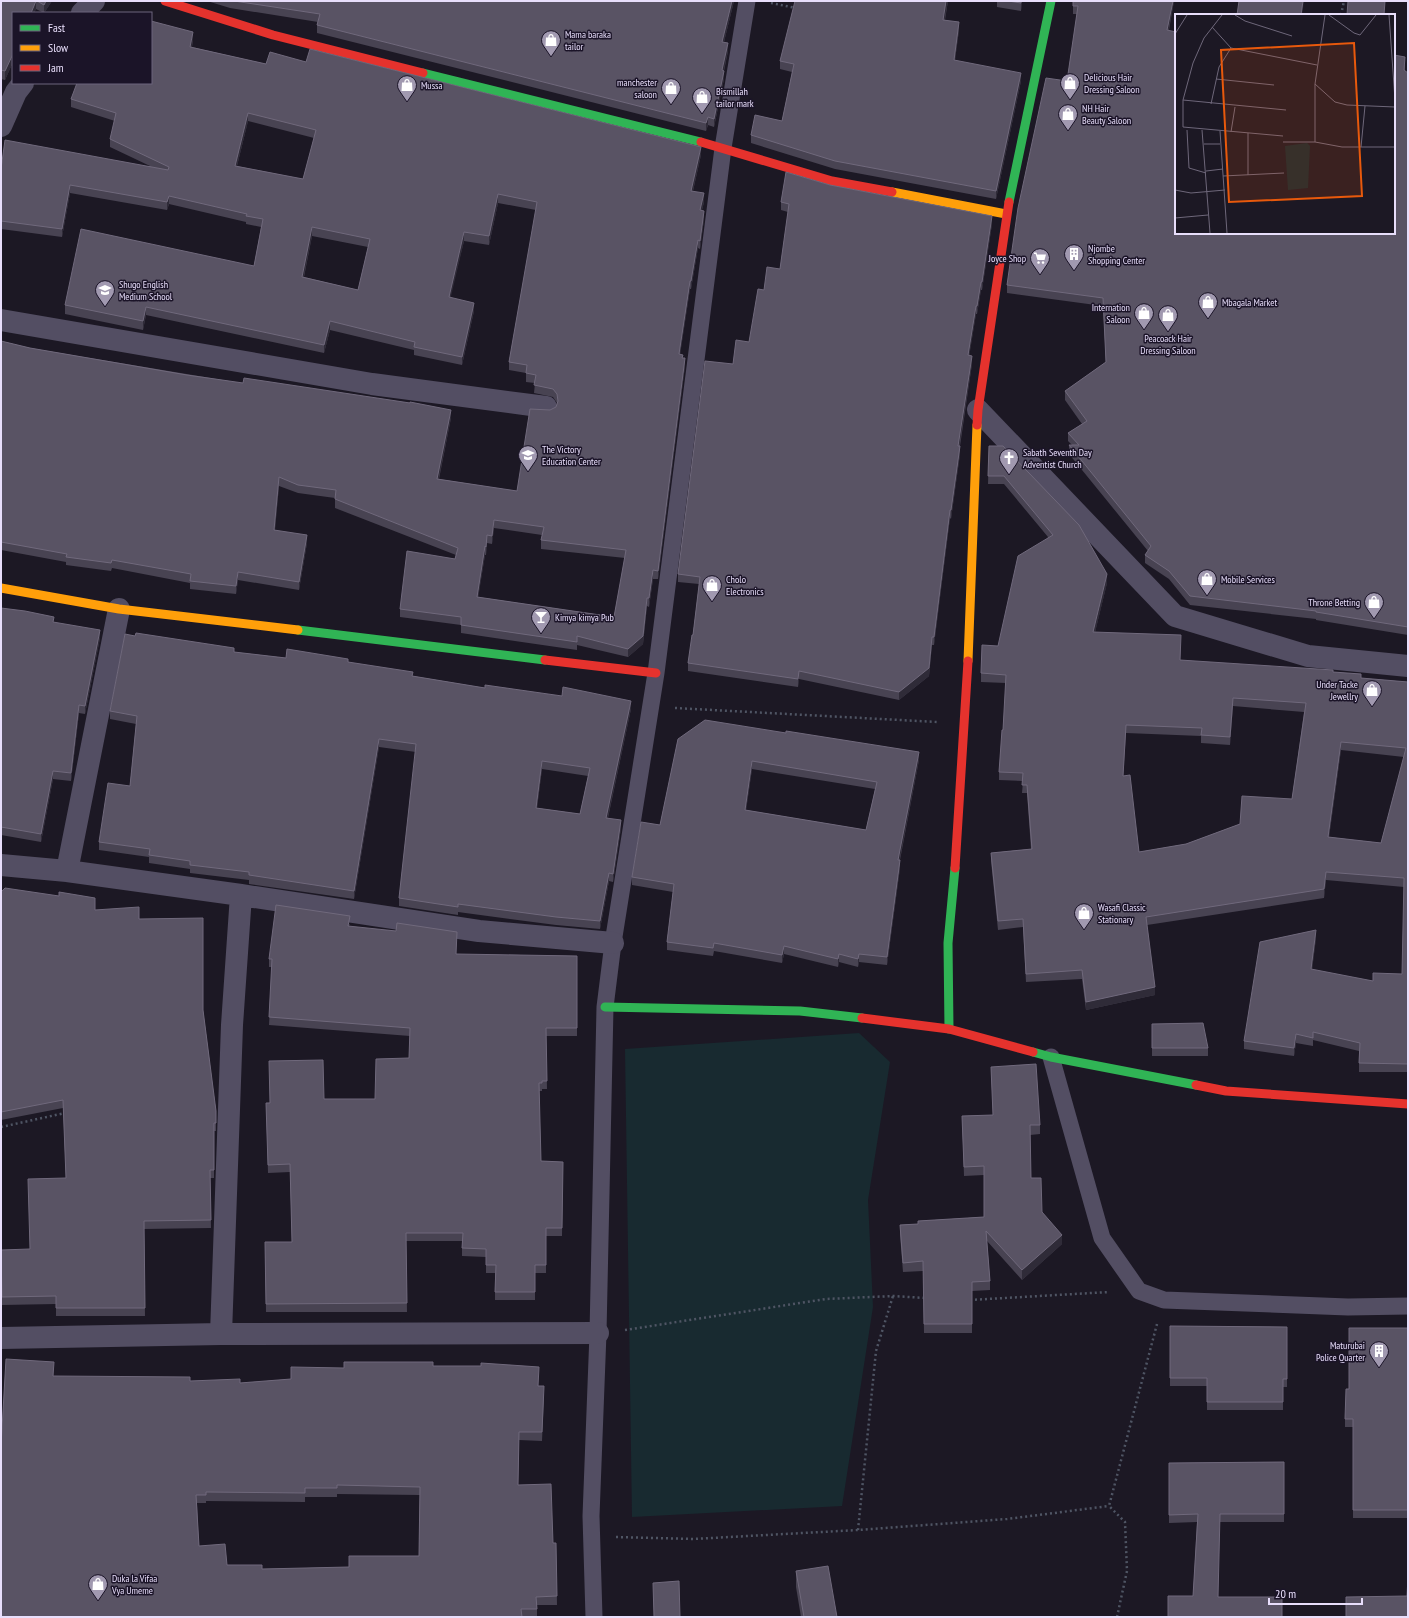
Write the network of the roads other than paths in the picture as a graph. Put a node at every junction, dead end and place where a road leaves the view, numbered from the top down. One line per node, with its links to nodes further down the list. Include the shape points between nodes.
1 (94, 1): 5 (street)
2 (165, 1): 8 (street, via 273,35)
3 (747, 1): 8 (lane)
4 (1051, 1): 9 (street)
5 (83, 12)
6 (22, 84): 7 (street)
7 (1, 126)
8 (723, 148): 9 (street, via 832,181); 16 (lane)
9 (1006, 214): 12 (street)
10 (1, 320): 11 (street, via 372,384)
11 (546, 407)
12 (978, 410): 15 (street, via 1176,616 1308,656); 22 (street, via 968,664 958,836 948,943)
13 (1, 588): 14 (street)
14 (119, 609): 16 (street); 18 (street)
15 (1408, 666)
16 (656, 673): 20 (lane)
17 (1, 864): 18 (street)
18 (67, 872): 19 (street)
19 (241, 895): 20 (street, via 479,931); 27 (street, via 232,1025)
20 (613, 943): 21 (lane)
21 (605, 1008): 22 (street, via 800,1011); 26 (lane)
22 (949, 1029): 23 (street)
23 (1051, 1057): 24 (street, via 1226,1091); 25 (lane, via 1102,1238 1139,1291 1164,1300 1348,1307)
24 (1408, 1104)
25 (1408, 1306)
26 (598, 1333): 27 (street); 29 (lane, via 591,1516)
27 (221, 1334): 28 (street)
28 (1, 1338)
29 (594, 1617)

